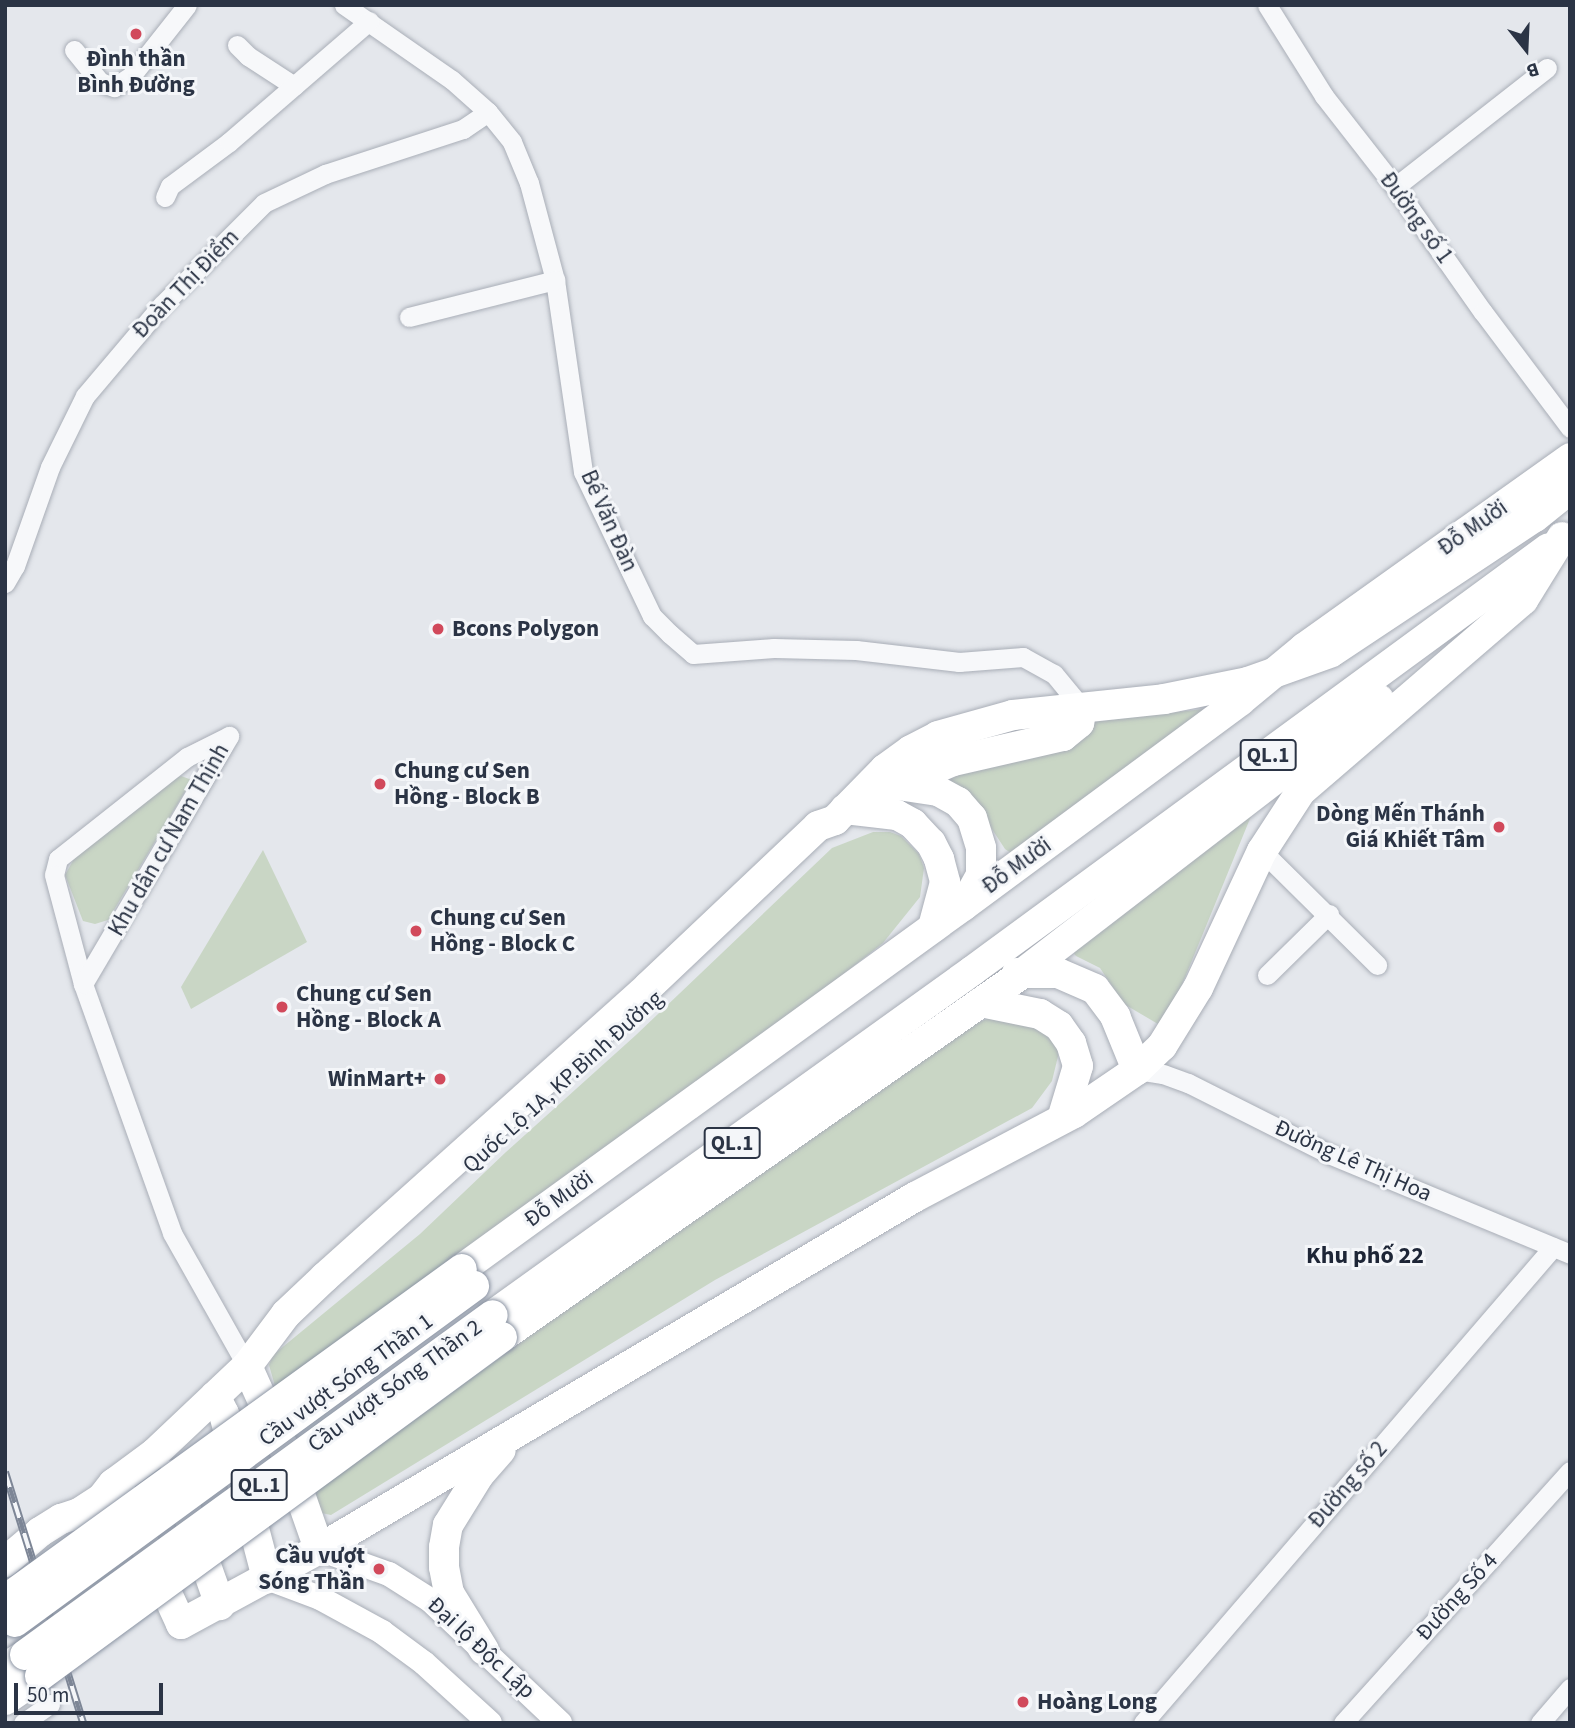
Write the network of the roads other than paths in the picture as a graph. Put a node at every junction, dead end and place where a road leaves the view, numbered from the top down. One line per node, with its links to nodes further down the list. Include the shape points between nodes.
1 (187, 5): 6 (street, via 131,76 114,87 100,82)
2 (344, 5): 4 (street, Bế Văn Đàn)
3 (1266, 5): 10 (street, Đường số 1, via 1324,96)
4 (369, 21): 8 (street); 9 (street, Bế Văn Đàn, via 452,80)
5 (237, 45): 8 (street)
6 (74, 50)
7 (1547, 68): 10 (street)
8 (294, 86): 11 (street, via 170,186)
9 (488, 112): 12 (street, Bế Văn Đàn, via 512,142 529,183); 19 (street, Đoàn Thị Điểm, via 463,128 325,174 264,203 162,305 85,396 50,467)
10 (1395, 187): 14 (street, Đường số 1)
11 (165, 197)
12 (555, 280): 13 (street); 22 (street, Bế Văn Đàn, via 583,472 652,616 693,654 774,648 856,650 959,662 1023,657 1054,674)
13 (409, 317)
14 (1570, 428)
15 (1570, 458): 21 (highway, Đỗ Mười / QL.1)
16 (1570, 489): 20 (highway, Đỗ Mười / QL.1)
17 (1567, 542): 18 (highway, QL.1); 31 (highway, QL.1)
18 (1541, 574): 25 (highway, via 1523,600 1301,791); 32 (highway, QL.1)
19 (5, 583)
20 (1330, 653): 21 (highway); 29 (highway, Đỗ Mười / QL.1)
21 (1275, 671): 22 (highway, via 1248,682 1164,699); 26 (highway, Đỗ Mười / QL.1, via 1241,701)
22 (1082, 708): 23 (highway, via 1079,723 1063,736 953,761); 24 (highway, via 1013,715 938,736 886,769)
23 (897, 785): 24 (highway); 26 (highway, via 938,791 958,802 972,818 981,848 981,874)
24 (840, 814): 28 (highway, via 897,815 930,843 940,859 945,882); 41 (highway, via 818,827 648,987 325,1277 286,1314)
25 (1262, 851): 27 (street); 36 (highway, via 1198,988 1162,1046)
26 (963, 906): 28 (highway, Đỗ Mười / QL.1); 29 (highway)
27 (1329, 914): 30 (street); 33 (street)
28 (933, 927): 39 (highway, Đỗ Mười / QL.1)
29 (923, 955): 39 (highway, Đỗ Mười / QL.1)
30 (1377, 965)
31 (972, 971): 32 (highway); 40 (highway, QL.1)
32 (1023, 973): 35 (highway, QL.1); 36 (highway, via 1058,973 1095,989 1115,1016)
33 (1266, 975)
34 (83, 984): 34 (street, Khu dân cư Nam Thịnh, via 54,875 58,859 187,757 229,736); 41 (street, Khu dân cư Nam Thịnh, via 172,1233)
35 (981, 1002): 37 (highway, via 1040,1014 1059,1026 1078,1066); 40 (highway, QL.1)
36 (1137, 1070): 37 (highway); 38 (street, Đường Lê Thị Hoa, via 1188,1083 1329,1154)
37 (1062, 1119): 43 (highway, via 915,1197)
38 (1561, 1251): 60 (street, Đường số 2)
39 (468, 1277): 51 (highway, Cầu vượt Sóng Thần 1 / QL.1, bridge)
40 (497, 1326): 53 (highway, Cầu vượt Sóng Thần 2 / QL.1, bridge)
41 (247, 1366): 42 (highway); 47 (highway, via 283,1446)
42 (215, 1396): 44 (highway); 49 (highway, via 224,1414)
43 (516, 1433): 47 (highway); 52 (highway, via 479,1475 448,1525 444,1547 449,1592)
44 (163, 1446): 46 (highway); 50 (highway)
45 (1570, 1471): 61 (street, Đường Số 4)
46 (115, 1483): 48 (highway, via 102,1498 61,1518); 50 (highway, via 181,1624)
47 (319, 1549): 49 (highway); 52 (main road, Đại lộ Độc Lập, via 366,1564 410,1586 450,1615)
48 (5, 1562)
49 (267, 1578): 50 (highway); 58 (main road, via 320,1598 382,1632)
50 (220, 1605)
51 (8, 1617)
52 (484, 1650): 59 (main road, Đại lộ Độc Lập)
53 (23, 1666): 55 (highway, QL.1)
54 (1570, 1688): 62 (street)
55 (5, 1700)
56 (50, 1704): 57 (street)
57 (23, 1723)
58 (490, 1723)
59 (560, 1723)
60 (1143, 1723)
61 (1343, 1723)
62 (1541, 1723)

